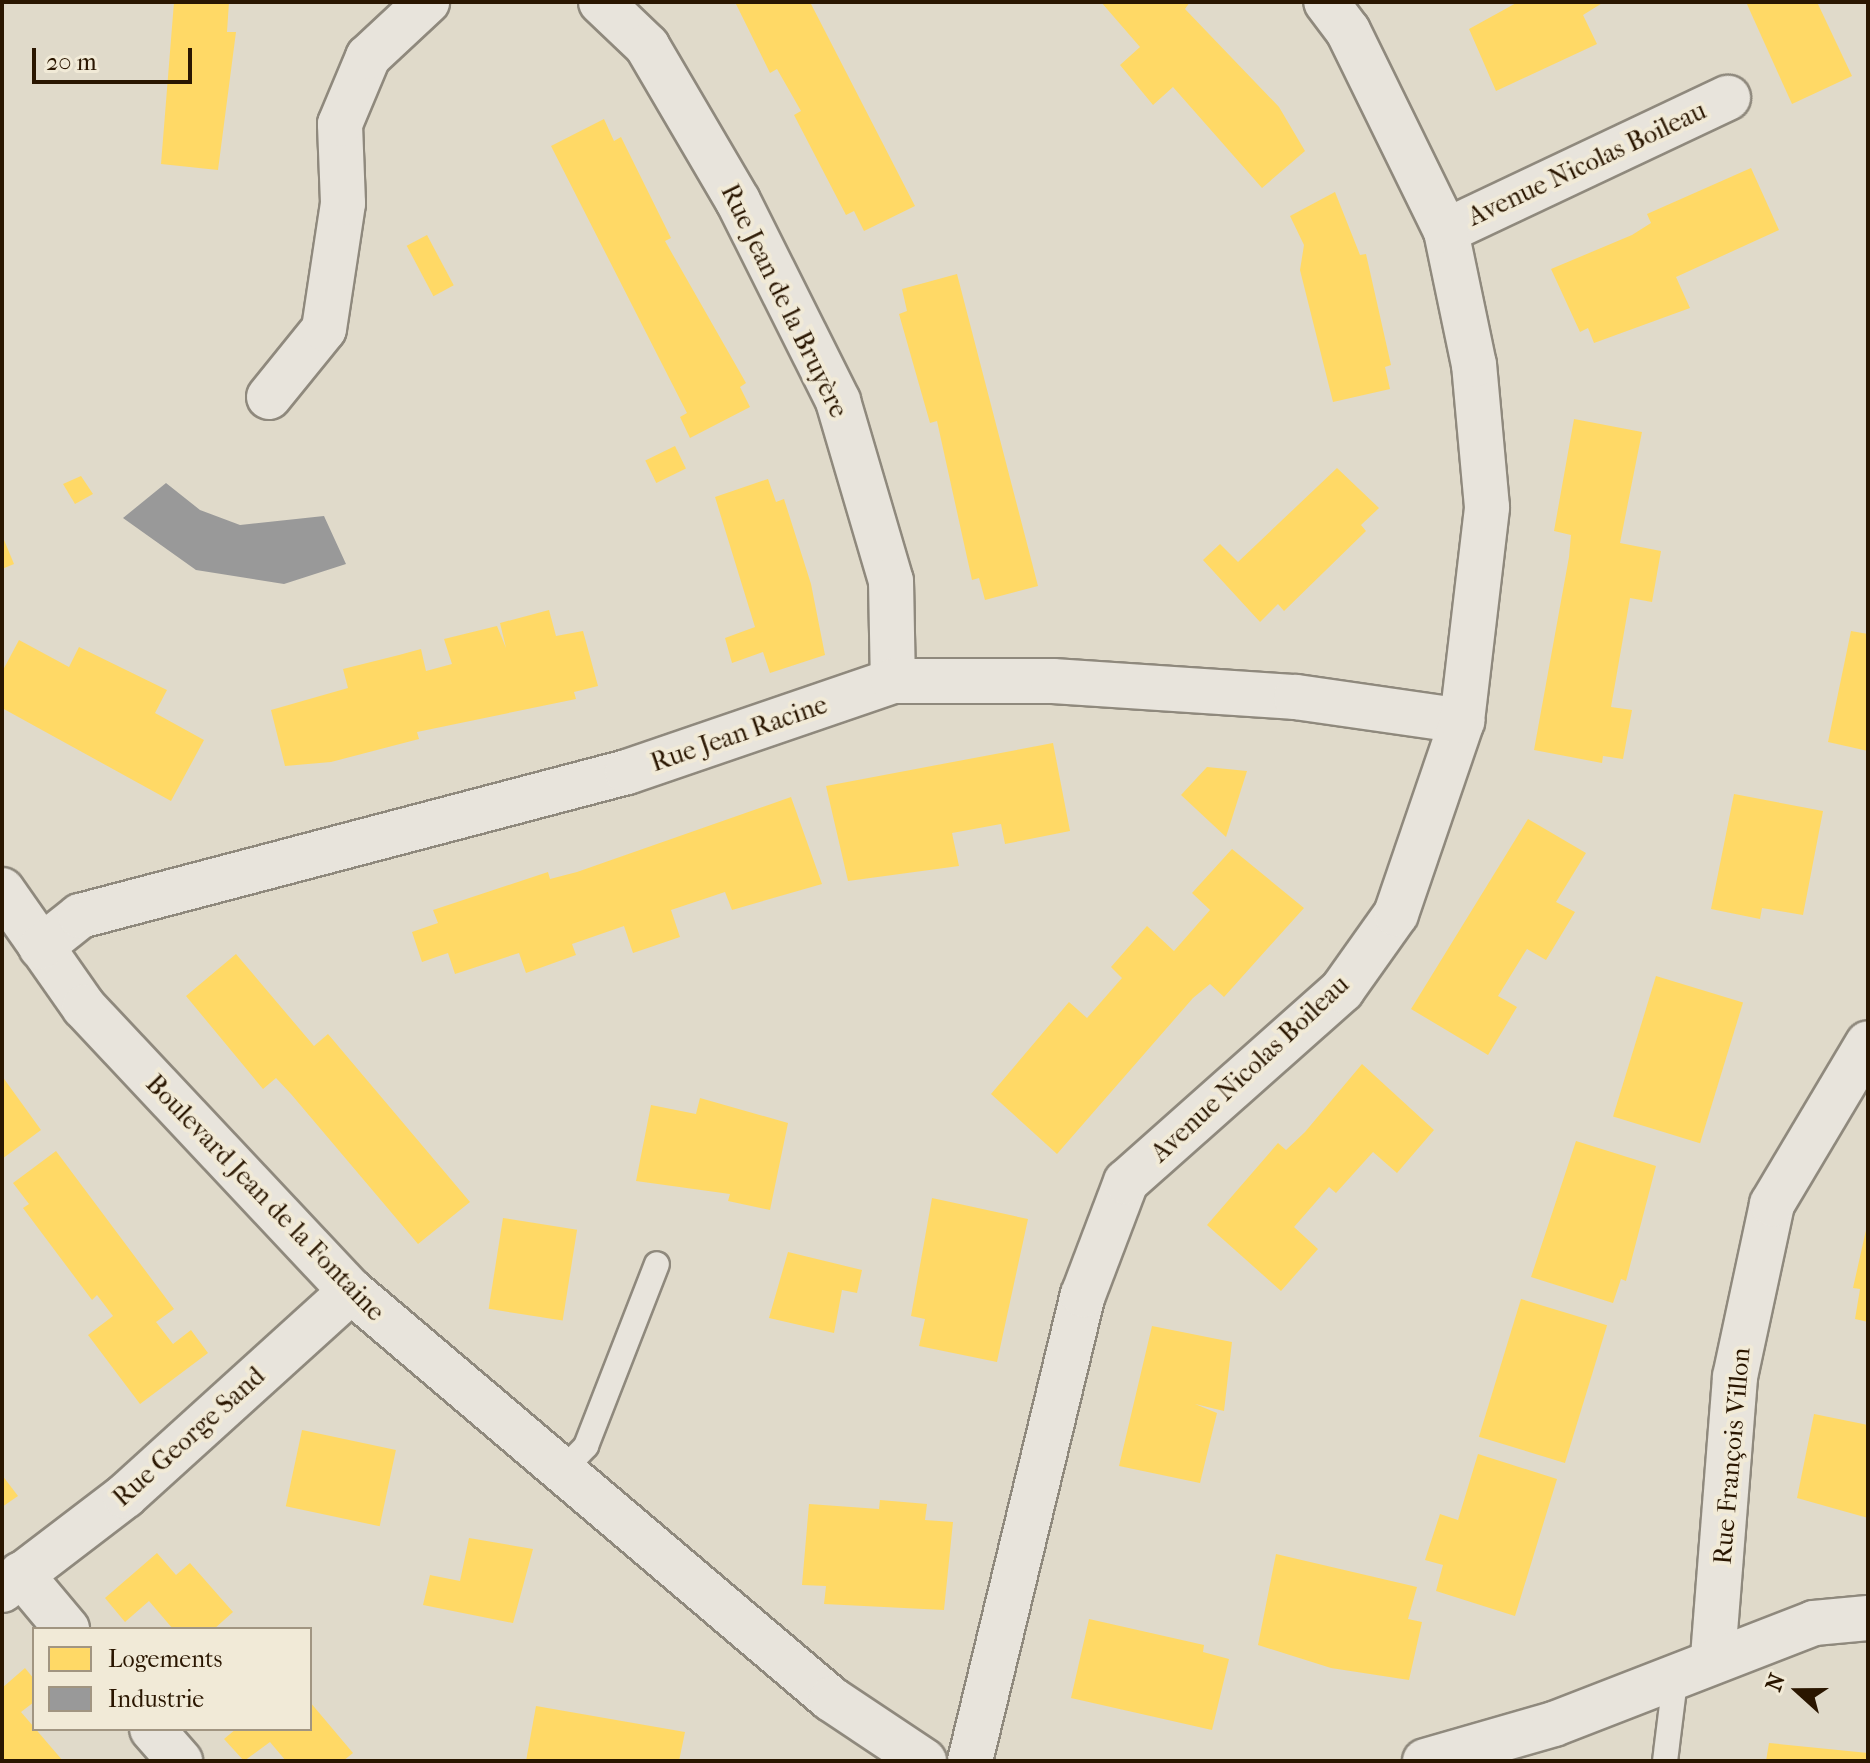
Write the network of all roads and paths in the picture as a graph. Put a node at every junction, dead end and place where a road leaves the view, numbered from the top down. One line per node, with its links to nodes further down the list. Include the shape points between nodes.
1 (427, 2): 6 (street, via 368,57 340,124 343,203 324,329)
2 (601, 2): 7 (street, Rue Jean de la Bruyère, via 647,46 738,201 838,401 891,581)
3 (1326, 2): 5 (street, Avenue Nicolas Boileau, via 1348,31)
4 (1728, 98): 5 (street, Avenue Nicolas Boileau)
5 (1446, 231): 8 (street, Avenue Nicolas Boileau, via 1474,365 1487,507)
6 (269, 397)
7 (893, 681): 8 (street, Rue Jean Racine, via 1053,681 1296,697); 10 (street, Rue Jean Racine, via 627,772 80,916)
8 (1462, 721): 22 (street, Avenue Nicolas Boileau, via 1396,914 1342,990 1126,1182 1083,1295)
9 (2, 890): 10 (street, Boulevard Jean de la Fontaine)
10 (41, 947): 13 (street, Boulevard Jean de la Fontaine, via 84,1007)
11 (1868, 1043): 18 (street, Rue François Villon, via 1772,1204 1735,1377)
12 (657, 1264): 14 (lane, via 586,1446)
13 (351, 1291): 14 (street, Boulevard Jean de la Fontaine); 15 (street, Rue George Sand, via 125,1496)
14 (564, 1469): 21 (street, Boulevard Jean de la Fontaine, via 831,1699)
15 (11, 1582): 17 (street, Rue George Sand)
16 (1868, 1618): 18 (street, via 1814,1623)
17 (65, 1627)
18 (1695, 1665): 23 (street, via 1554,1724); 24 (lane)
19 (154, 1731): 20 (street)
20 (180, 1761)
21 (924, 1761)
22 (970, 1761)
23 (1425, 1761)
24 (1665, 1761)

